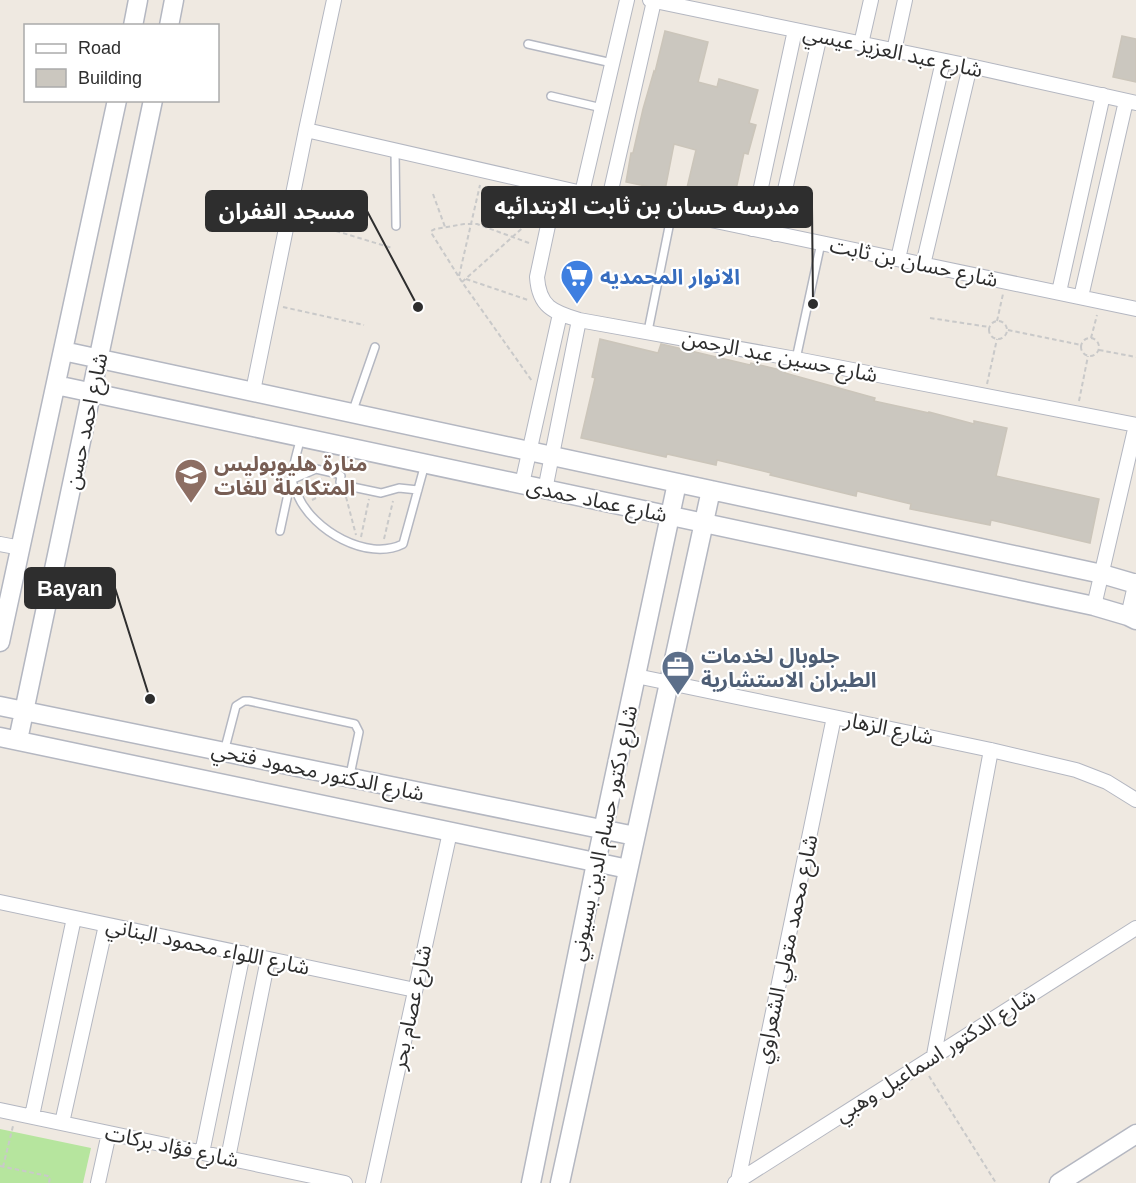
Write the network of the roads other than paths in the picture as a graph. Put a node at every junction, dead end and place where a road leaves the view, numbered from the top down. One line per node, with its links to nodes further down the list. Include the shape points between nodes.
1 (138, 0): 8 (street)
2 (174, 0): 9 (street)
3 (334, 0): 24 (street)
4 (627, 0): 16 (street)
5 (652, 0): 10 (street, شارع عبد العزيز عيسي); 28 (street)
6 (871, 0): 13 (street)
7 (904, 0): 14 (street)
8 (133, 24)
9 (169, 24)
10 (795, 30): 11 (street, شارع عبد العزيز عيسي); 31 (street)
11 (820, 35): 13 (street, شارع عبد العزيز عيسي); 32 (street)
12 (528, 44): 16 (lane)
13 (861, 44): 14 (street, شارع عبد العزيز عيسي)
14 (894, 51): 15 (street, شارع عبد العزيز عيسي)
15 (943, 61): 17 (street, شارع عبد العزيز عيسي); 34 (street)
16 (612, 63): 23 (street)
17 (969, 66): 18 (street, شارع عبد العزيز عيسي); 35 (street)
18 (1103, 95): 22 (street, شارع عبد العزيز عيسي); 36 (street)
19 (551, 96): 23 (lane)
20 (117, 102): 43 (street, شارع احمد حسن)
21 (153, 102): 44 (street, شارع احمد حسن)
22 (1131, 102): 37 (street)
23 (602, 108): 27 (street)
24 (306, 130): 25 (street, شارع حسان بن ثابت); 47 (street)
25 (395, 151): 26 (street, شارع حسان بن ثابت); 30 (lane)
26 (556, 188): 27 (street, شارع حسان بن ثابت); 39 (street, شارع حسين عبد الرحمن, via 537,277 542,300)
27 (582, 193): 28 (street, شارع حسان بن ثابت)
28 (609, 199): 29 (street, شارع حسان بن ثابت)
29 (672, 212): 31 (street, شارع حسان بن ثابت); 41 (lane)
30 (396, 226)
31 (752, 229): 32 (street, شارع حسان بن ثابت)
32 (775, 234): 33 (street, شارع حسان بن ثابت)
33 (820, 243): 34 (street, شارع حسان بن ثابت); 45 (lane)
34 (898, 259): 35 (street, شارع حسان بن ثابت)
35 (923, 265): 36 (street, شارع حسان بن ثابت)
36 (1059, 292): 37 (street, شارع حسان بن ثابت)
37 (1081, 297): 38 (street, شارع حسان بن ثابت)
38 (1136, 309)
39 (560, 314): 40 (street, شارع حسين عبد الرحمن); 52 (street)
40 (579, 320): 41 (street, شارع حسين عبد الرحمن); 53 (street)
41 (648, 331): 45 (street, شارع حسين عبد الرحمن)
42 (375, 347): 49 (lane)
43 (63, 351): 44 (street, شارع عماد حمدى); 46 (street, شارع احمد حسن)
44 (99, 358): 47 (street, شارع عماد حمدى); 48 (street, شارع احمد حسن)
45 (796, 359): 50 (street, شارع حسين عبد الرحمن)
46 (56, 385): 48 (street, شارع عماد حمدى); 65 (street, شارع احمد حسن)
47 (253, 392): 49 (street, شارع عماد حمدى)
48 (92, 393): 51 (street, شارع عماد حمدى); 74 (street, شارع احمد حسن)
49 (352, 413): 52 (street, شارع عماد حمدى)
50 (1136, 425): 66 (street)
51 (301, 437): 54 (street, شارع عماد حمدى); 55 (lane)
52 (530, 451): 53 (street, شارع عماد حمدى); 57 (street)
53 (552, 456): 56 (street, شارع عماد حمدى); 59 (street)
54 (425, 464): 57 (street, شارع عماد حمدى); 58 (lane)
55 (291, 480): 58 (lane, via 316,469 338,474 343,485 371,491); 58 (lane, via 316,522 359,546 382,548 403,544); 63 (lane)
56 (677, 483): 60 (street, شارع عماد حمدى); 61 (street, شارع دكتور حسام الدين بسيوني)
57 (522, 484): 59 (street, شارع عماد حمدى)
58 (418, 490)
59 (545, 490): 61 (street, شارع عماد حمدى)
60 (711, 490): 62 (street, شارع دكتور حسام الدين بسيوني); 66 (street, شارع عماد حمدى)
61 (669, 516): 62 (street, شارع عماد حمدى); 71 (street, شارع دكتور حسام الدين بسيوني)
62 (704, 523): 68 (street, شارع عماد حمدى); 72 (street, شارع دكتور حسام الدين بسيوني)
63 (280, 531)
64 (0, 544): 65 (street)
65 (21, 548): 70 (street, شارع احمد حسن)
66 (1102, 574): 67 (street, شارع عماد حمدى); 68 (street)
67 (1136, 583): 69 (street)
68 (1094, 606): 69 (street, شارع عماد حمدى)
69 (1132, 618)
70 (0, 642)
71 (636, 676): 72 (street, شارع الزهار); 82 (street, شارع دكتور حسام الدين بسيوني)
72 (669, 684): 75 (street, شارع الزهار); 84 (street, شارع دكتور حسام الدين بسيوني)
73 (0, 706): 74 (street, شارع الدكتور محمود فتحي)
74 (24, 711): 77 (street, شارع احمد حسن); 79 (street, شارع الدكتور محمود فتحي)
75 (834, 717): 78 (street, شارع الزهار); 102 (street, شارع محمد متولي الشعراوي)
76 (0, 736): 77 (street, شارع الدكتور محمود فتحي)
77 (18, 740): 83 (street, شارع الدكتور محمود فتحي)
78 (991, 750): 81 (street, شارع الزهار, via 1076,770 1107,782); 94 (street)
79 (224, 752): 80 (street, شارع الدكتور محمود فتحي); 80 (lane, via 236,706 244,701 260,704 355,724 359,732)
80 (350, 778): 82 (street, شارع الدكتور محمود فتحي)
81 (1136, 800)
82 (603, 829): 84 (street, شارع الدكتور محمود فتحي); 85 (street, شارع دكتور حسام الدين بسيوني)
83 (450, 832): 85 (street, شارع الدكتور محمود فتحي); 93 (street, شارع عصام بحر)
84 (635, 836): 86 (street, شارع دكتور حسام الدين بسيوني)
85 (596, 862): 86 (street, شارع الدكتور محمود فتحي); 106 (street, شارع دكتور حسام الدين بسيوني)
86 (628, 869): 107 (street, شارع دكتور حسام الدين بسيوني)
87 (0, 902): 88 (street, شارع اللواء محمود البناني)
88 (74, 918): 89 (street, شارع اللواء محمود البناني); 96 (street)
89 (106, 925): 91 (street, شارع اللواء محمود البناني); 97 (street)
90 (1136, 928): 94 (street, شارع الدكتور اسماعيل وهبي)
91 (243, 953): 92 (street, شارع اللواء محمود البناني); 100 (street)
92 (268, 959): 93 (street, شارع اللواء محمود البناني); 101 (street)
93 (415, 990): 105 (street, شارع عصام بحر)
94 (934, 1055): 102 (street, شارع الدكتور اسماعيل وهبي)
95 (0, 1110): 96 (street, شارع فؤاد بركات)
96 (32, 1116): 97 (street, شارع فؤاد بركات)
97 (62, 1123): 98 (street, شارع فؤاد بركات)
98 (109, 1133): 100 (street, شارع فؤاد بركات); 103 (street)
99 (1136, 1134): 108 (street)
100 (202, 1153): 101 (street, شارع فؤاد بركات)
101 (228, 1158): 104 (street, شارع فؤاد بركات)
102 (736, 1182)
103 (98, 1183)
104 (345, 1183)
105 (373, 1183)
106 (531, 1183)
107 (560, 1183)
108 (1059, 1183)

